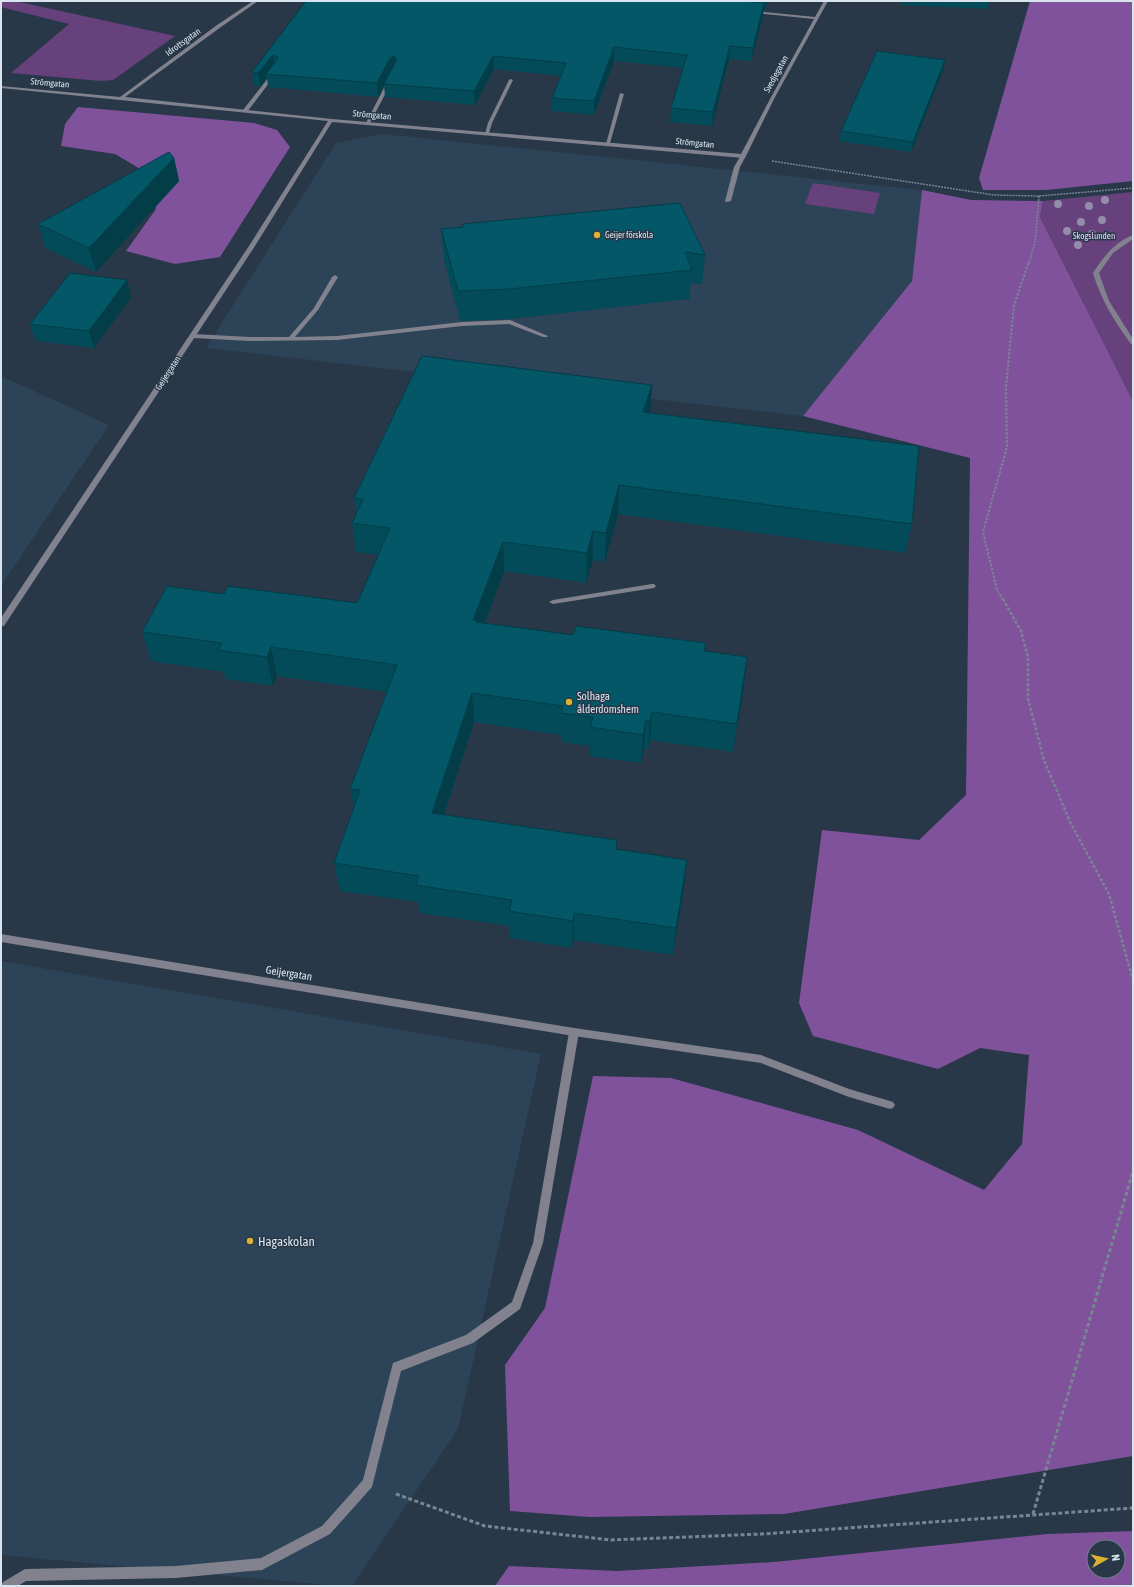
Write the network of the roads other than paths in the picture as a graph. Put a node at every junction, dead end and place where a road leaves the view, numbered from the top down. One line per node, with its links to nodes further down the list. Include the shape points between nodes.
1 (256, 1): 10 (street, Idrottsgatan)
2 (826, 1): 4 (street, Svedjegatan)
3 (748, 12): 4 (street)
4 (816, 18): 16 (street, Svedjegatan)
5 (276, 71): 11 (street)
6 (391, 79): 13 (street)
7 (511, 80): 14 (street, via 490,123)
8 (1, 87): 10 (street, Strömgatan)
9 (622, 94): 15 (street)
10 (121, 98): 11 (street, Strömgatan)
11 (245, 111): 12 (street, Strömgatan)
12 (331, 120): 13 (street, Strömgatan); 20 (street, Geijergatan)
13 (368, 123): 14 (street, Strömgatan)
14 (488, 133): 15 (street, Strömgatan)
15 (608, 143): 16 (street, Strömgatan)
16 (743, 156): 17 (street, Svedjegatan, via 737,167)
17 (728, 201)
18 (1133, 237): 23 (street, via 1117,245 1096,273 1100,290)
19 (335, 277): 22 (street, via 311,316)
20 (193, 336): 22 (street); 26 (street, Geijergatan)
21 (545, 336): 22 (street, via 510,322 462,324 337,338)
22 (291, 338)
23 (1133, 343)
24 (652, 586): 25 (street)
25 (553, 602)
26 (1, 624)
27 (1, 938): 28 (street, Geijergatan)
28 (574, 1032): 29 (street, Geijergatan, via 762,1059 849,1093); 30 (street, via 538,1243 516,1305 469,1339 396,1367 368,1483 326,1530 262,1564 176,1572 25,1575)
29 (890, 1105)
30 (7, 1586)

